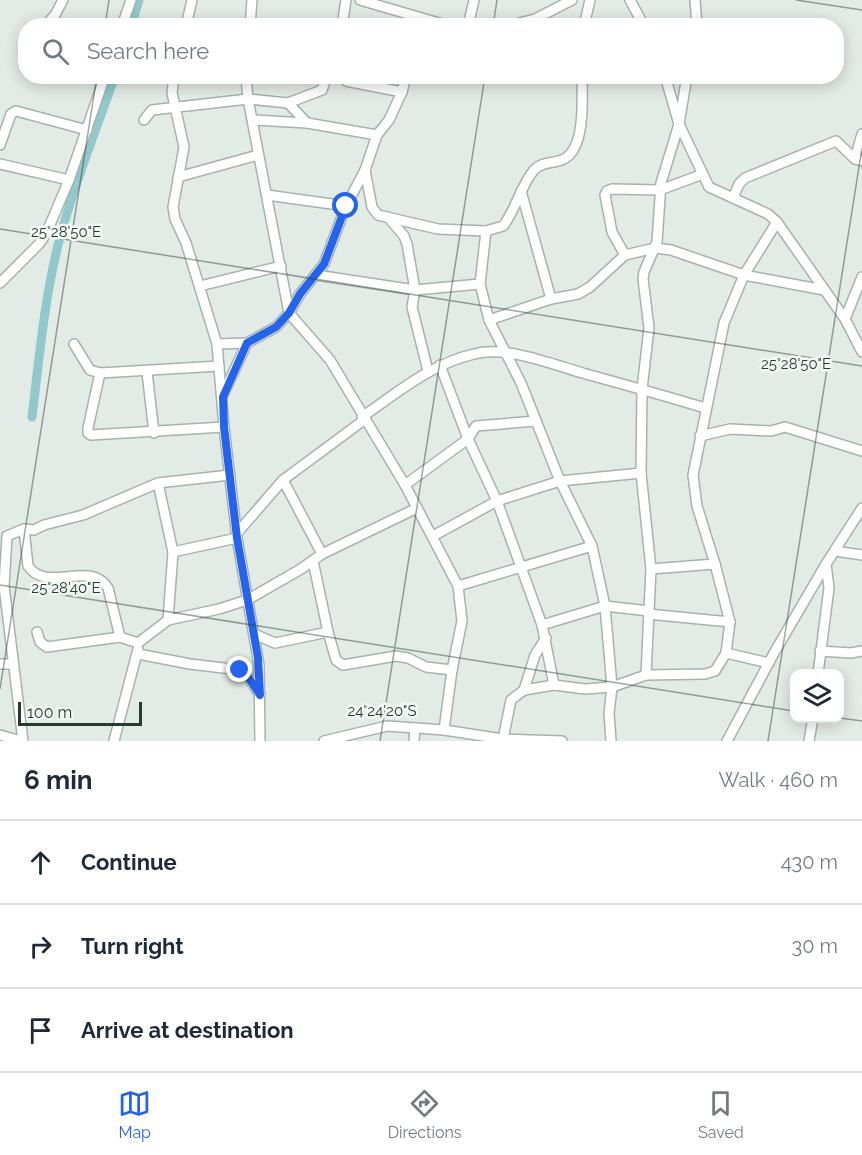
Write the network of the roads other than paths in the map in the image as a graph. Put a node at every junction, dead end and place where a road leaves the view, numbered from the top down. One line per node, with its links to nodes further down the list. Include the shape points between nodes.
1 (63, 0): 12 (street)
2 (131, 0): 13 (street)
3 (192, 0): 14 (street)
4 (252, 0): 15 (street)
5 (346, 0): 16 (street)
6 (360, 0): 17 (street)
7 (474, 0): 18 (street)
8 (572, 0): 19 (street)
9 (590, 0): 20 (street)
10 (630, 0): 21 (street)
11 (695, 0): 22 (street)
12 (52, 18)
13 (125, 18)
14 (188, 18)
15 (251, 18)
16 (343, 18)
17 (412, 18)
18 (470, 18)
19 (537, 18)
20 (586, 18)
21 (640, 18)
22 (696, 18)
23 (102, 84): 40 (street)
24 (173, 84): 35 (street)
25 (247, 84): 33 (street)
26 (324, 84): 34 (street, via 322,90)
27 (361, 84): 32 (street)
28 (404, 84): 32 (street)
29 (582, 84): 52 (street, via 580,130 571,153 536,167)
30 (667, 84): 39 (street)
31 (686, 84): 39 (street)
32 (402, 92): 42 (street)
33 (248, 99): 34 (street); 35 (street); 37 (street)
34 (288, 103): 38 (street)
35 (175, 109): 36 (street, via 152,110); 49 (street, via 184,147)
36 (144, 120)
37 (253, 120): 38 (street); 44 (street)
38 (307, 123): 42 (street)
39 (679, 124): 48 (street); 51 (street)
40 (87, 130): 43 (street, via 16,111 11,114); 50 (street)
41 (862, 134): 45 (street)
42 (377, 135): 47 (street)
43 (0, 146)
44 (258, 155): 49 (street); 53 (street)
45 (859, 160): 54 (street, via 836,141 745,178)
46 (0, 164): 50 (street)
47 (365, 170): 55 (street); 56 (street, via 374,212)
48 (703, 174): 51 (street); 54 (street, via 709,187)
49 (178, 177): 67 (street, via 175,219)
50 (69, 180): 65 (street, via 39,244)
51 (660, 190): 59 (street); 60 (street, via 607,191 612,231)
52 (521, 191): 58 (street, via 503,226); 70 (street)
53 (267, 195): 55 (street); 61 (street)
54 (733, 198): 57 (street)
55 (346, 206): 62 (street, via 327,259)
56 (388, 217): 58 (street, via 438,229); 68 (street, via 406,240)
57 (777, 222): 63 (street); 69 (street)
58 (486, 231): 66 (street)
59 (655, 248): 60 (street); 63 (street); 84 (street, via 643,279 649,328)
60 (625, 255): 70 (street, via 590,287 578,294)
61 (281, 266): 67 (street); 71 (street)
62 (316, 275): 68 (street); 71 (street)
63 (744, 276): 69 (street); 86 (street, via 720,337)
64 (862, 277): 72 (street)
65 (0, 283)
66 (480, 284): 68 (street); 73 (street)
67 (200, 286): 76 (street)
68 (415, 290): 81 (street, via 412,307)
69 (824, 290): 72 (street)
70 (551, 299): 73 (street)
71 (289, 313): 74 (street, via 276,327); 87 (street, via 330,360)
72 (845, 319): 77 (street)
73 (489, 320): 78 (street)
74 (247, 343): 76 (street); 85 (street)
75 (74, 344): 83 (street, via 90,370)
76 (217, 344): 80 (street)
77 (862, 352)
78 (507, 353): 79 (street, via 475,353); 84 (street); 88 (street)
79 (440, 365): 81 (street); 92 (street)
80 (219, 366): 82 (street); 85 (street)
81 (428, 371): 87 (street)
82 (147, 372): 83 (street); 90 (street)
83 (100, 373): 90 (street, via 88,433)
84 (642, 389): 86 (street); 94 (street)
85 (223, 397): 89 (street)
86 (705, 408): 91 (street)
87 (363, 418): 96 (street); 99 (street)
88 (536, 421): 92 (street, via 476,426); 97 (street)
89 (224, 427): 90 (street); 95 (street)
90 (154, 433)
91 (700, 436): 93 (street, via 730,429 785,427); 112 (street, via 693,475 695,500)
92 (468, 439): 99 (street); 100 (street)
93 (862, 451)
94 (641, 473): 97 (street); 115 (street)
95 (230, 475): 98 (street); 104 (street)
96 (283, 480): 104 (street); 109 (street)
97 (560, 481): 100 (street); 106 (street)
98 (158, 483): 103 (street, via 83,515 34,530); 108 (street)
99 (405, 485): 101 (street)
100 (497, 501): 105 (street); 114 (street)
101 (417, 508): 105 (street); 109 (street)
102 (862, 508): 107 (street)
103 (24, 529): 126 (street, via 30,569 51,578 96,576 105,583); 135 (street, via 7,538 4,586)
104 (237, 535): 108 (street); 117 (street)
105 (433, 536): 116 (street)
106 (592, 546): 114 (street); 118 (street)
107 (835, 551): 110 (street); 113 (street)
108 (173, 552): 120 (street)
109 (322, 554): 111 (street)
110 (862, 555)
111 (313, 561): 117 (street); 124 (street)
112 (715, 564): 115 (street); 121 (street)
113 (826, 564): 129 (street, via 829,588); 133 (street)
114 (520, 568): 116 (street); 122 (street)
115 (651, 569): 119 (street)
116 (458, 586): 137 (street, via 462,621)
117 (248, 600): 120 (street); 125 (street)
118 (605, 606): 119 (street); 122 (street); 140 (street)
119 (649, 613): 121 (street); 138 (street)
120 (168, 620): 128 (street)
121 (730, 622): 131 (street)
122 (542, 625): 127 (street)
123 (37, 632): 126 (street, via 40,642 47,647)
124 (328, 632): 125 (street, via 274,643); 137 (street, via 336,660 343,665 396,656 426,668)
125 (254, 634): 142 (street)
126 (120, 637): 128 (street)
127 (546, 638): 139 (street); 141 (street, via 535,655)
128 (138, 643): 132 (street)
129 (820, 651): 130 (street); 136 (street)
130 (862, 651)
131 (726, 653): 133 (street); 138 (street, via 715,671 705,674)
132 (138, 654): 142 (street, via 240,670); 151 (street)
133 (769, 663): 157 (street)
134 (0, 664): 135 (street)
135 (13, 664): 150 (street)
136 (818, 669)
137 (452, 670): 145 (street)
138 (646, 675): 140 (street)
139 (554, 685): 140 (street); 141 (street)
140 (612, 687): 156 (street)
141 (524, 690): 148 (street, via 511,700)
142 (260, 695): 152 (street)
143 (812, 723): 158 (street)
144 (415, 728): 145 (street); 153 (street, via 381,726); 154 (street)
145 (444, 730): 147 (street)
146 (0, 735): 150 (street)
147 (477, 738): 148 (street)
148 (503, 739): 149 (street)
149 (546, 740): 155 (street)
150 (22, 741)
151 (114, 741)
152 (260, 741)
153 (324, 741)
154 (414, 741)
155 (562, 741)
156 (611, 741)
157 (730, 741)
158 (809, 741)

